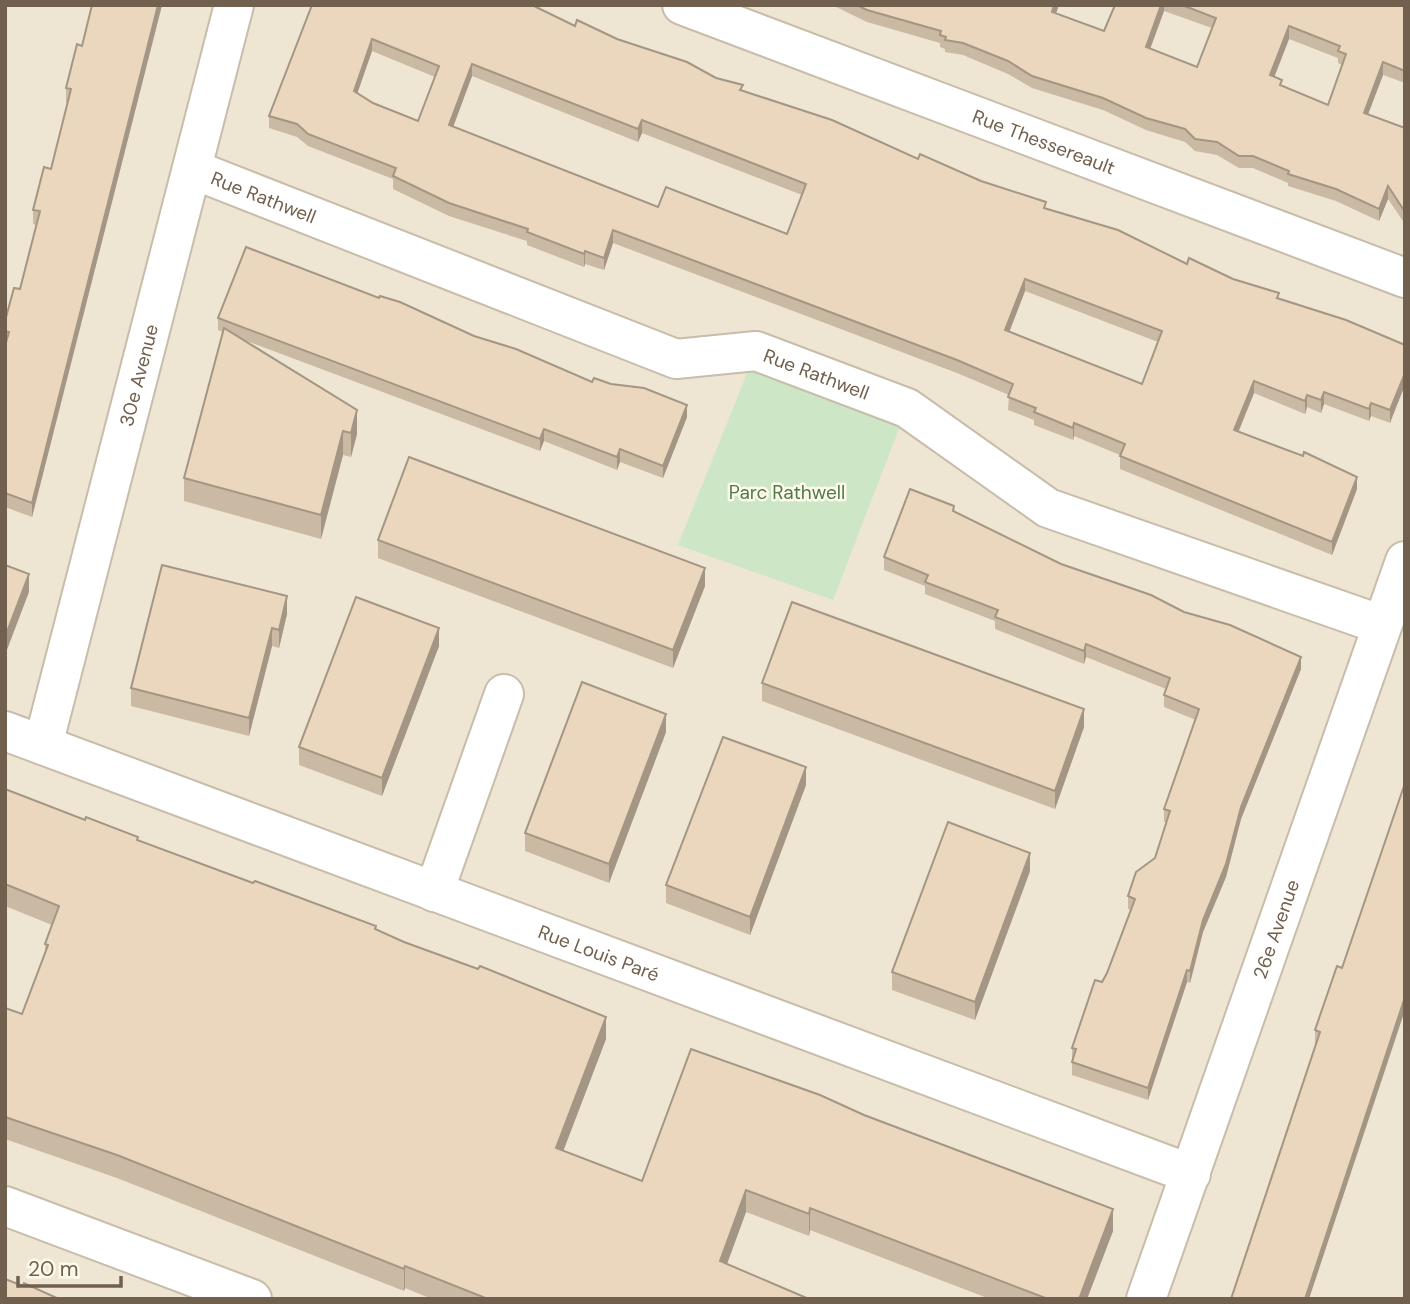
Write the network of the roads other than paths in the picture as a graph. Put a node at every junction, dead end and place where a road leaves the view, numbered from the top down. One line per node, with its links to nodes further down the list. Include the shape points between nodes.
1 (234, 5): 3 (street, 30e Avenue)
2 (682, 5): 4 (street, Rue Thessereault)
3 (192, 169): 6 (street, Rue Rathwell, via 677,359 757,351 907,408 1048,508); 9 (street, 30e Avenue)
4 (1405, 278)
5 (1405, 561): 6 (street, 26e Avenue)
6 (1382, 625): 11 (street, 26e Avenue)
7 (504, 694): 10 (street)
8 (5, 731): 9 (street, Rue Louis Paré)
9 (43, 745): 10 (street, Rue Louis Paré)
10 (434, 892): 11 (street, Rue Louis Paré)
11 (1191, 1174): 14 (street, 26e Avenue)
12 (5, 1206): 13 (street)
13 (252, 1299)
14 (1146, 1299)

